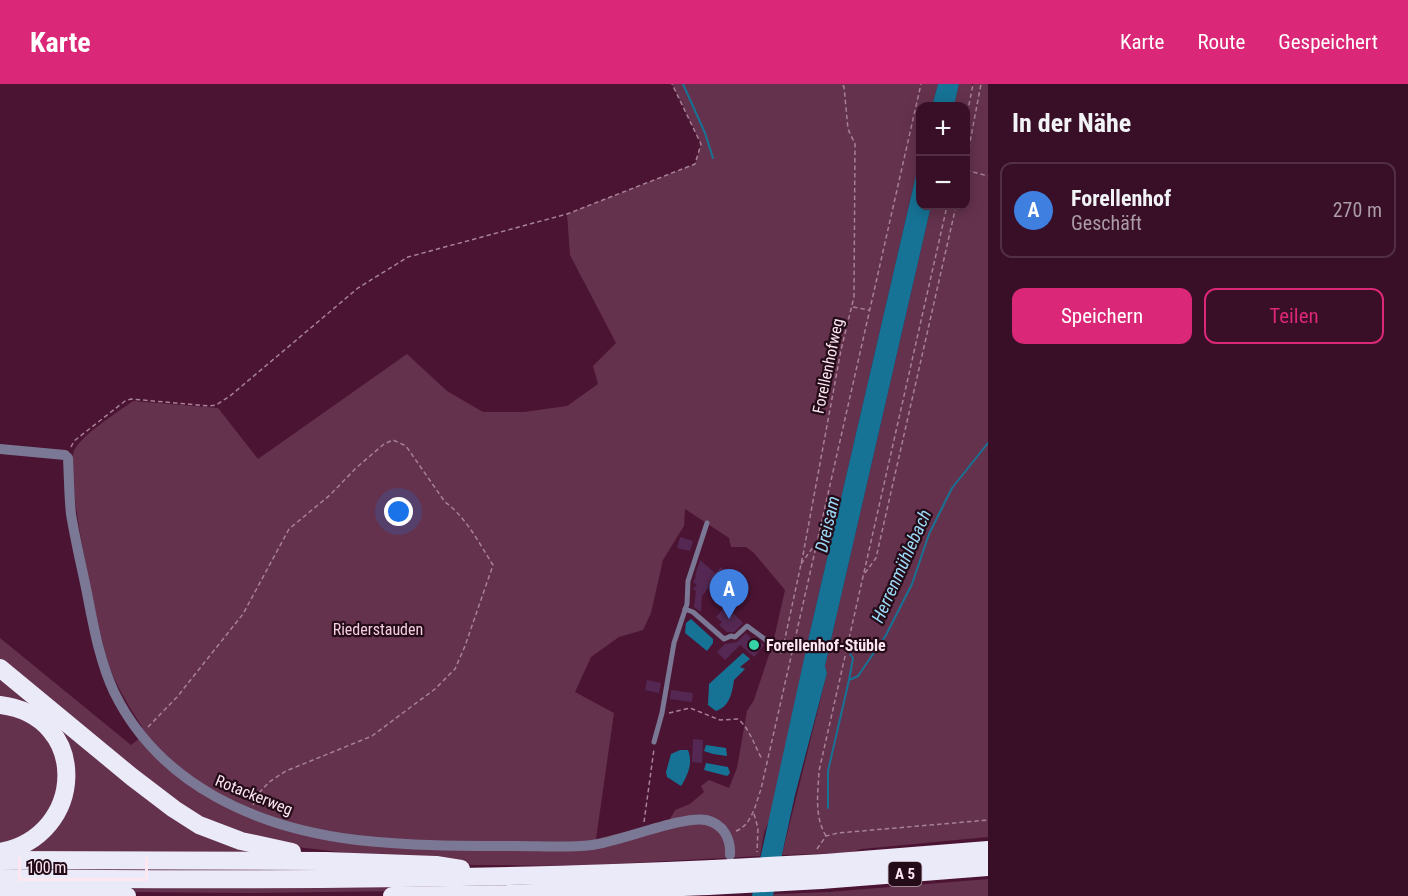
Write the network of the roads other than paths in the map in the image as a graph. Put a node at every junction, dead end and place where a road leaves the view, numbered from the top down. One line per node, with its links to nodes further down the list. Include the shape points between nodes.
1 (0, 449): 10 (street, Rotackerweg, via 65,454 68,458 71,513 97,642 114,692 156,752 192,784 227,804 280,824 354,840 394,843 591,845 697,819 715,824 727,835)
2 (707, 523): 3 (lane, via 688,581)
3 (685, 609): 4 (lane, via 724,639 735,637 747,626); 7 (lane)
4 (781, 651)
5 (0, 668): 12 (highway, via 132,777 199,825 241,841)
6 (0, 705): 9 (highway, via 27,711 43,722 57,737 68,774 63,801 51,822 31,839)
7 (654, 742)
8 (988, 850): 13 (highway, A 5)
9 (0, 852)
10 (730, 855)
11 (0, 860): 12 (highway)
12 (326, 861): 16 (highway, via 436,865)
13 (820, 865): 14 (highway, A 5); 16 (highway, A 5, bridge, via 710,877)
14 (988, 867)
15 (0, 878): 16 (highway, A 5, via 338,880)
16 (503, 889): 19 (highway, A 5)
17 (0, 895): 18 (highway)
18 (128, 896)
19 (392, 896)

